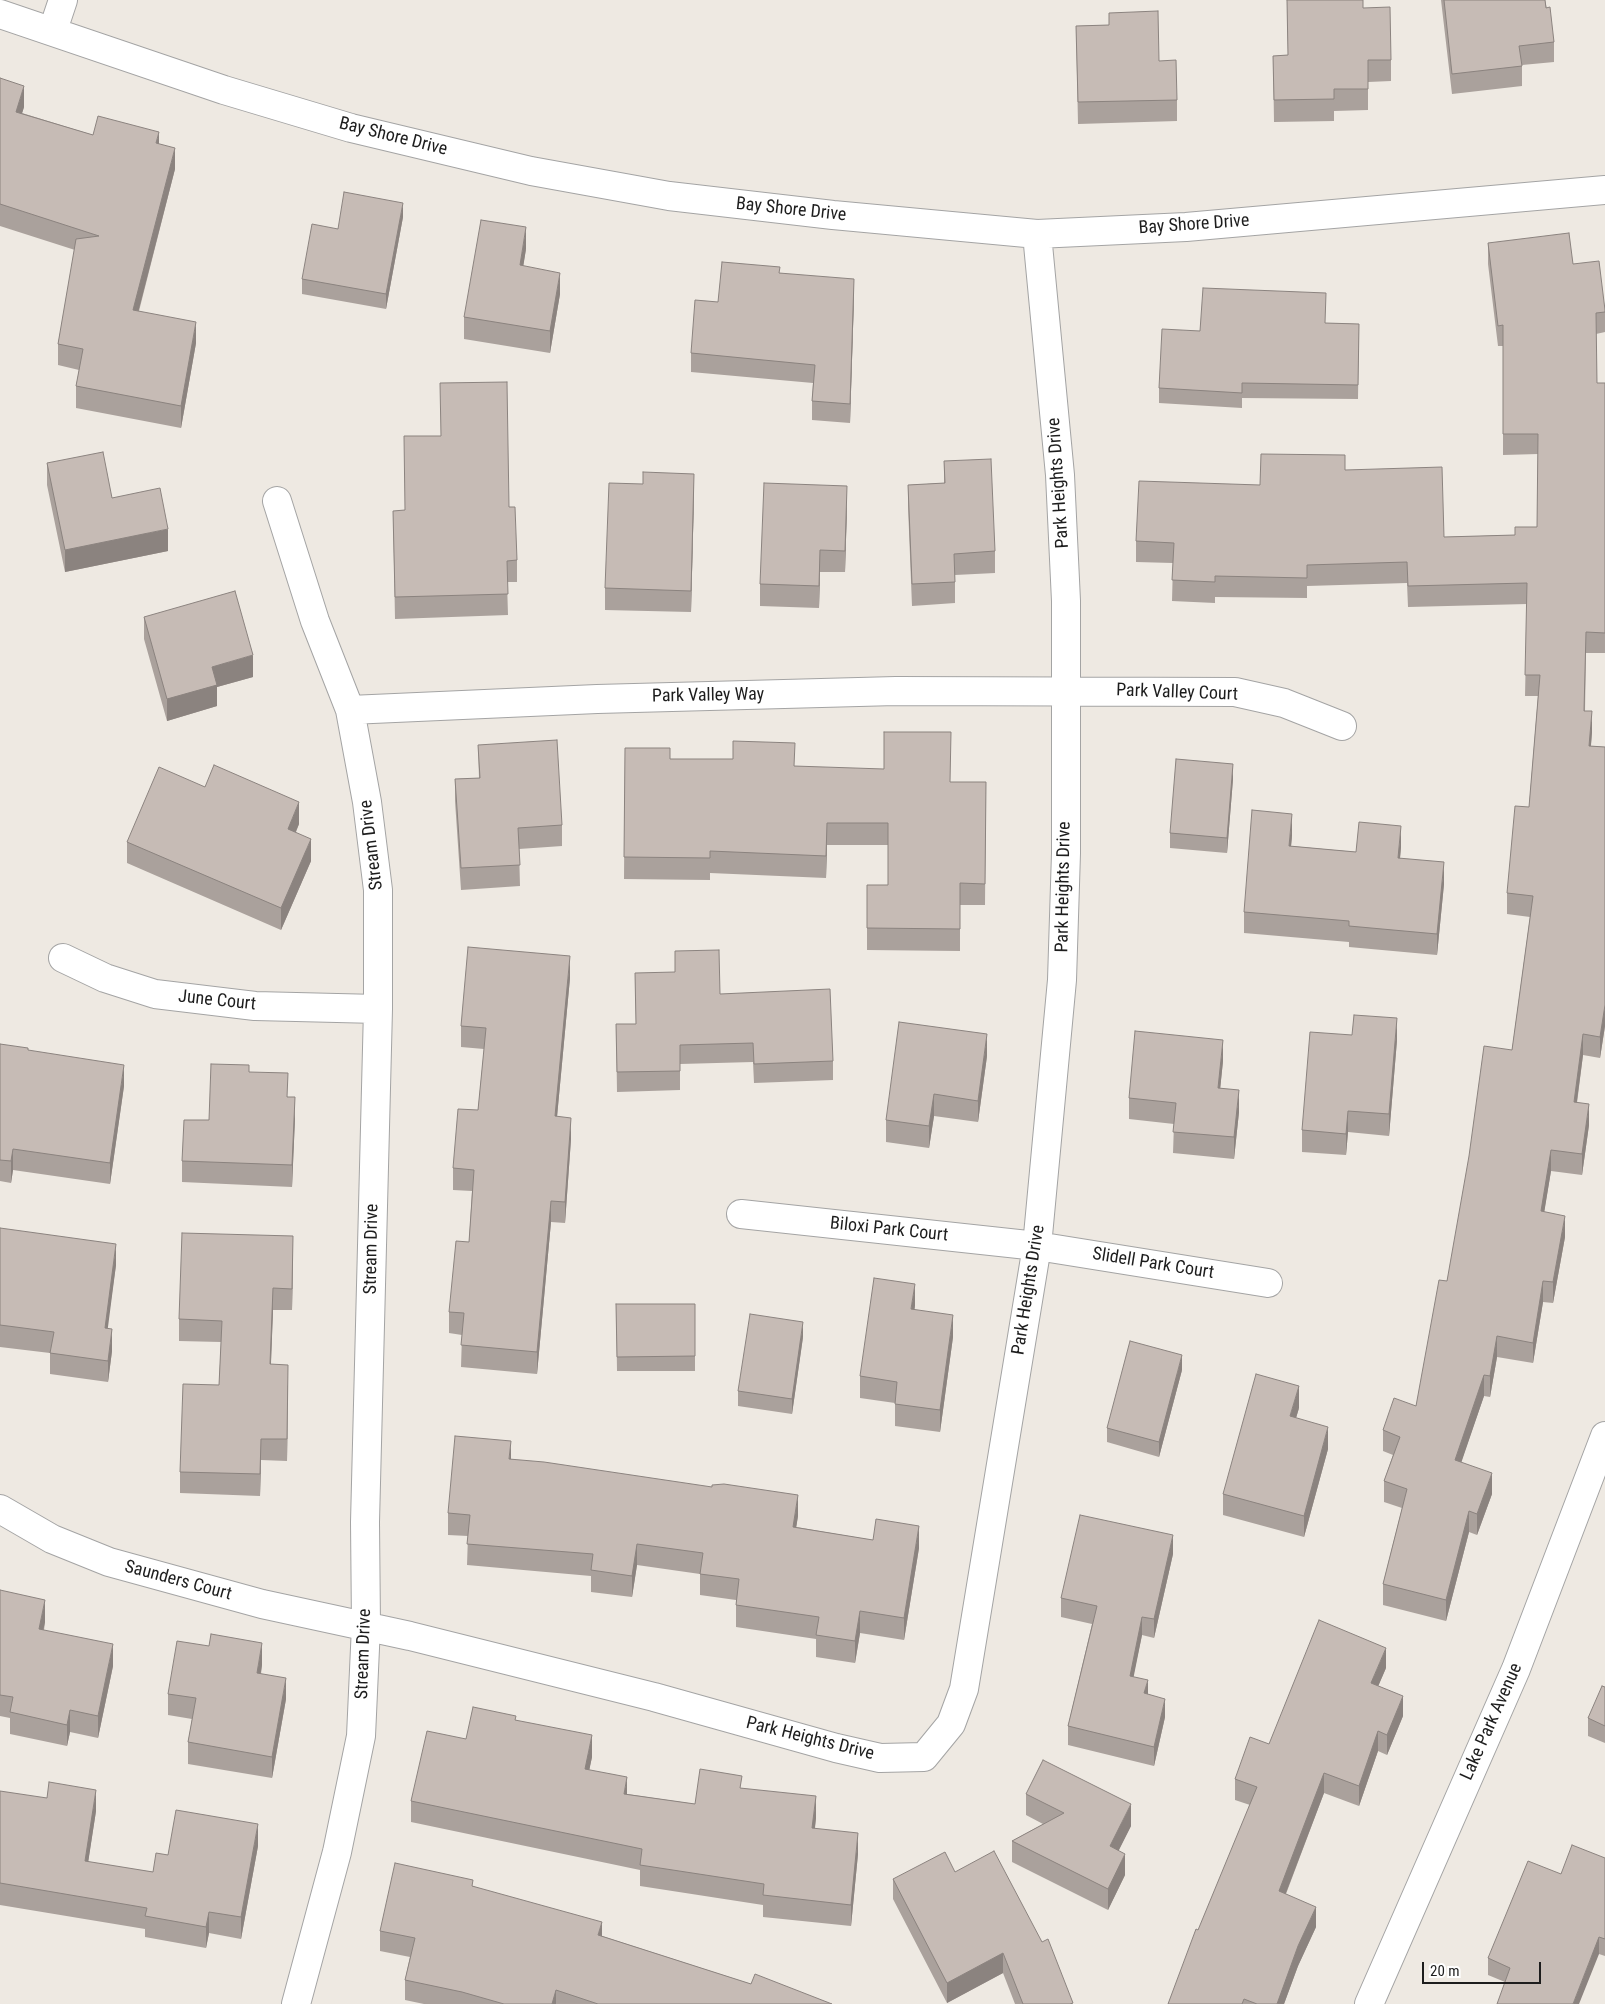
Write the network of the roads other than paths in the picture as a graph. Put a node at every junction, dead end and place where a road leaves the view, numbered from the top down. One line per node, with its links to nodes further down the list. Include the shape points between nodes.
1 (63, 0): 3 (street)
2 (0, 14): 3 (street, Bay Shore Drive)
3 (53, 30): 5 (street, Bay Shore Drive, via 224,90 333,122 531,171 669,196)
4 (1605, 190): 5 (street, Bay Shore Drive, via 1186,227)
5 (1038, 234): 7 (street, Park Heights Drive, via 1060,475)
6 (277, 501): 8 (street, Stream Drive, via 315,621)
7 (1067, 691): 8 (street, Park Valley Way, via 896,691); 9 (street, Park Valley Court, via 1235,692 1284,704); 13 (street, Park Heights Drive, via 1062,980)
8 (350, 710): 11 (street, Stream Drive, via 368,802 378,890)
9 (1342, 726)
10 (63, 958): 11 (street, June Court, via 105,978 155,994 255,1006)
11 (378, 1009): 17 (street, Stream Drive, via 365,1522)
12 (741, 1214): 13 (street, Biloxi Park Court)
13 (1037, 1246): 14 (street, Slidell Park Court); 17 (street, Park Heights Drive, via 964,1689 951,1724 924,1757 880,1758 845,1750 654,1697)
14 (1268, 1283)
15 (1605, 1436): 19 (street, Lake Park Avenue, via 1516,1669)
16 (0, 1509): 17 (street, Saunders Court, via 52,1539 109,1562 262,1604)
17 (366, 1626): 18 (street, Stream Drive, via 361,1736 337,1852)
18 (296, 2004)
19 (1369, 2004)

